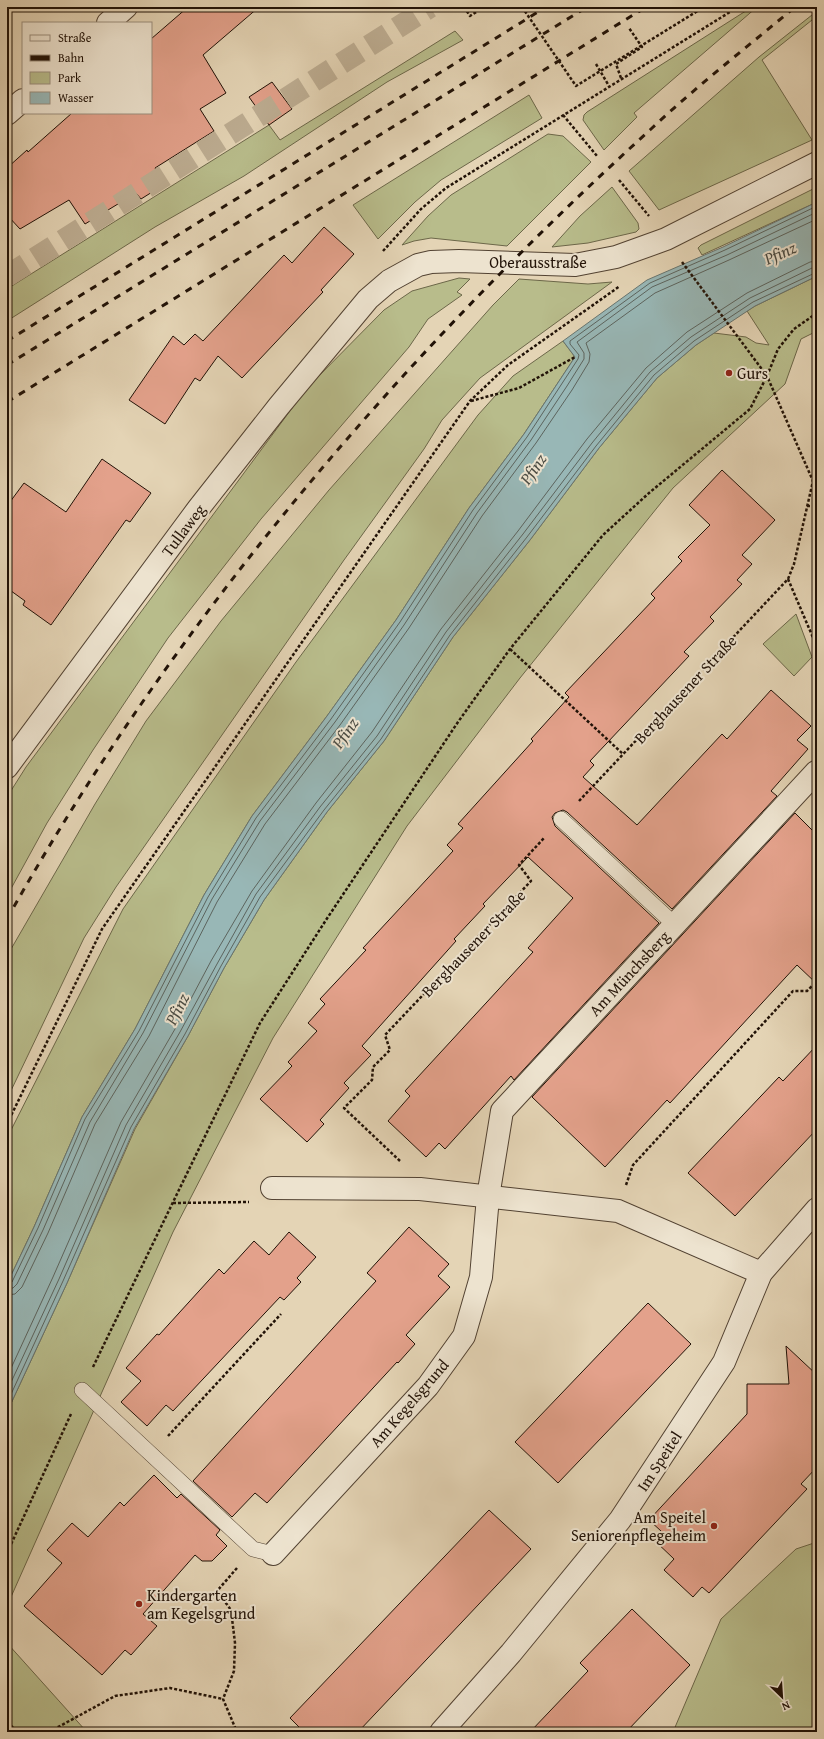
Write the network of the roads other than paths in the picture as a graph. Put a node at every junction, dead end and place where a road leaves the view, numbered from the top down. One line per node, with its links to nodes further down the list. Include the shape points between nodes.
1 (126, 7): 2 (street)
2 (109, 22)
3 (22, 101): 4 (street)
4 (7, 114)
5 (817, 163): 6 (street, Oberausstraße, via 666,239 616,257 575,265 431,262 404,272)
6 (368, 299): 7 (street, Tullaweg, via 198,509)
7 (7, 767)
8 (816, 772): 10 (street, Am Münchsberg)
9 (561, 819): 10 (lane)
10 (674, 924): 12 (street, Am Münchsberg, via 502,1111)
11 (272, 1188): 12 (street, via 420,1189)
12 (488, 1197): 14 (street, via 618,1211); 16 (street, Am Kegelsgrund, via 481,1277 464,1336 428,1386)
13 (817, 1209): 14 (street, Im Speitel)
14 (761, 1273): 17 (street, Im Speitel, via 724,1362 620,1520 512,1653)
15 (82, 1390): 16 (lane)
16 (263, 1552)
17 (441, 1732)

